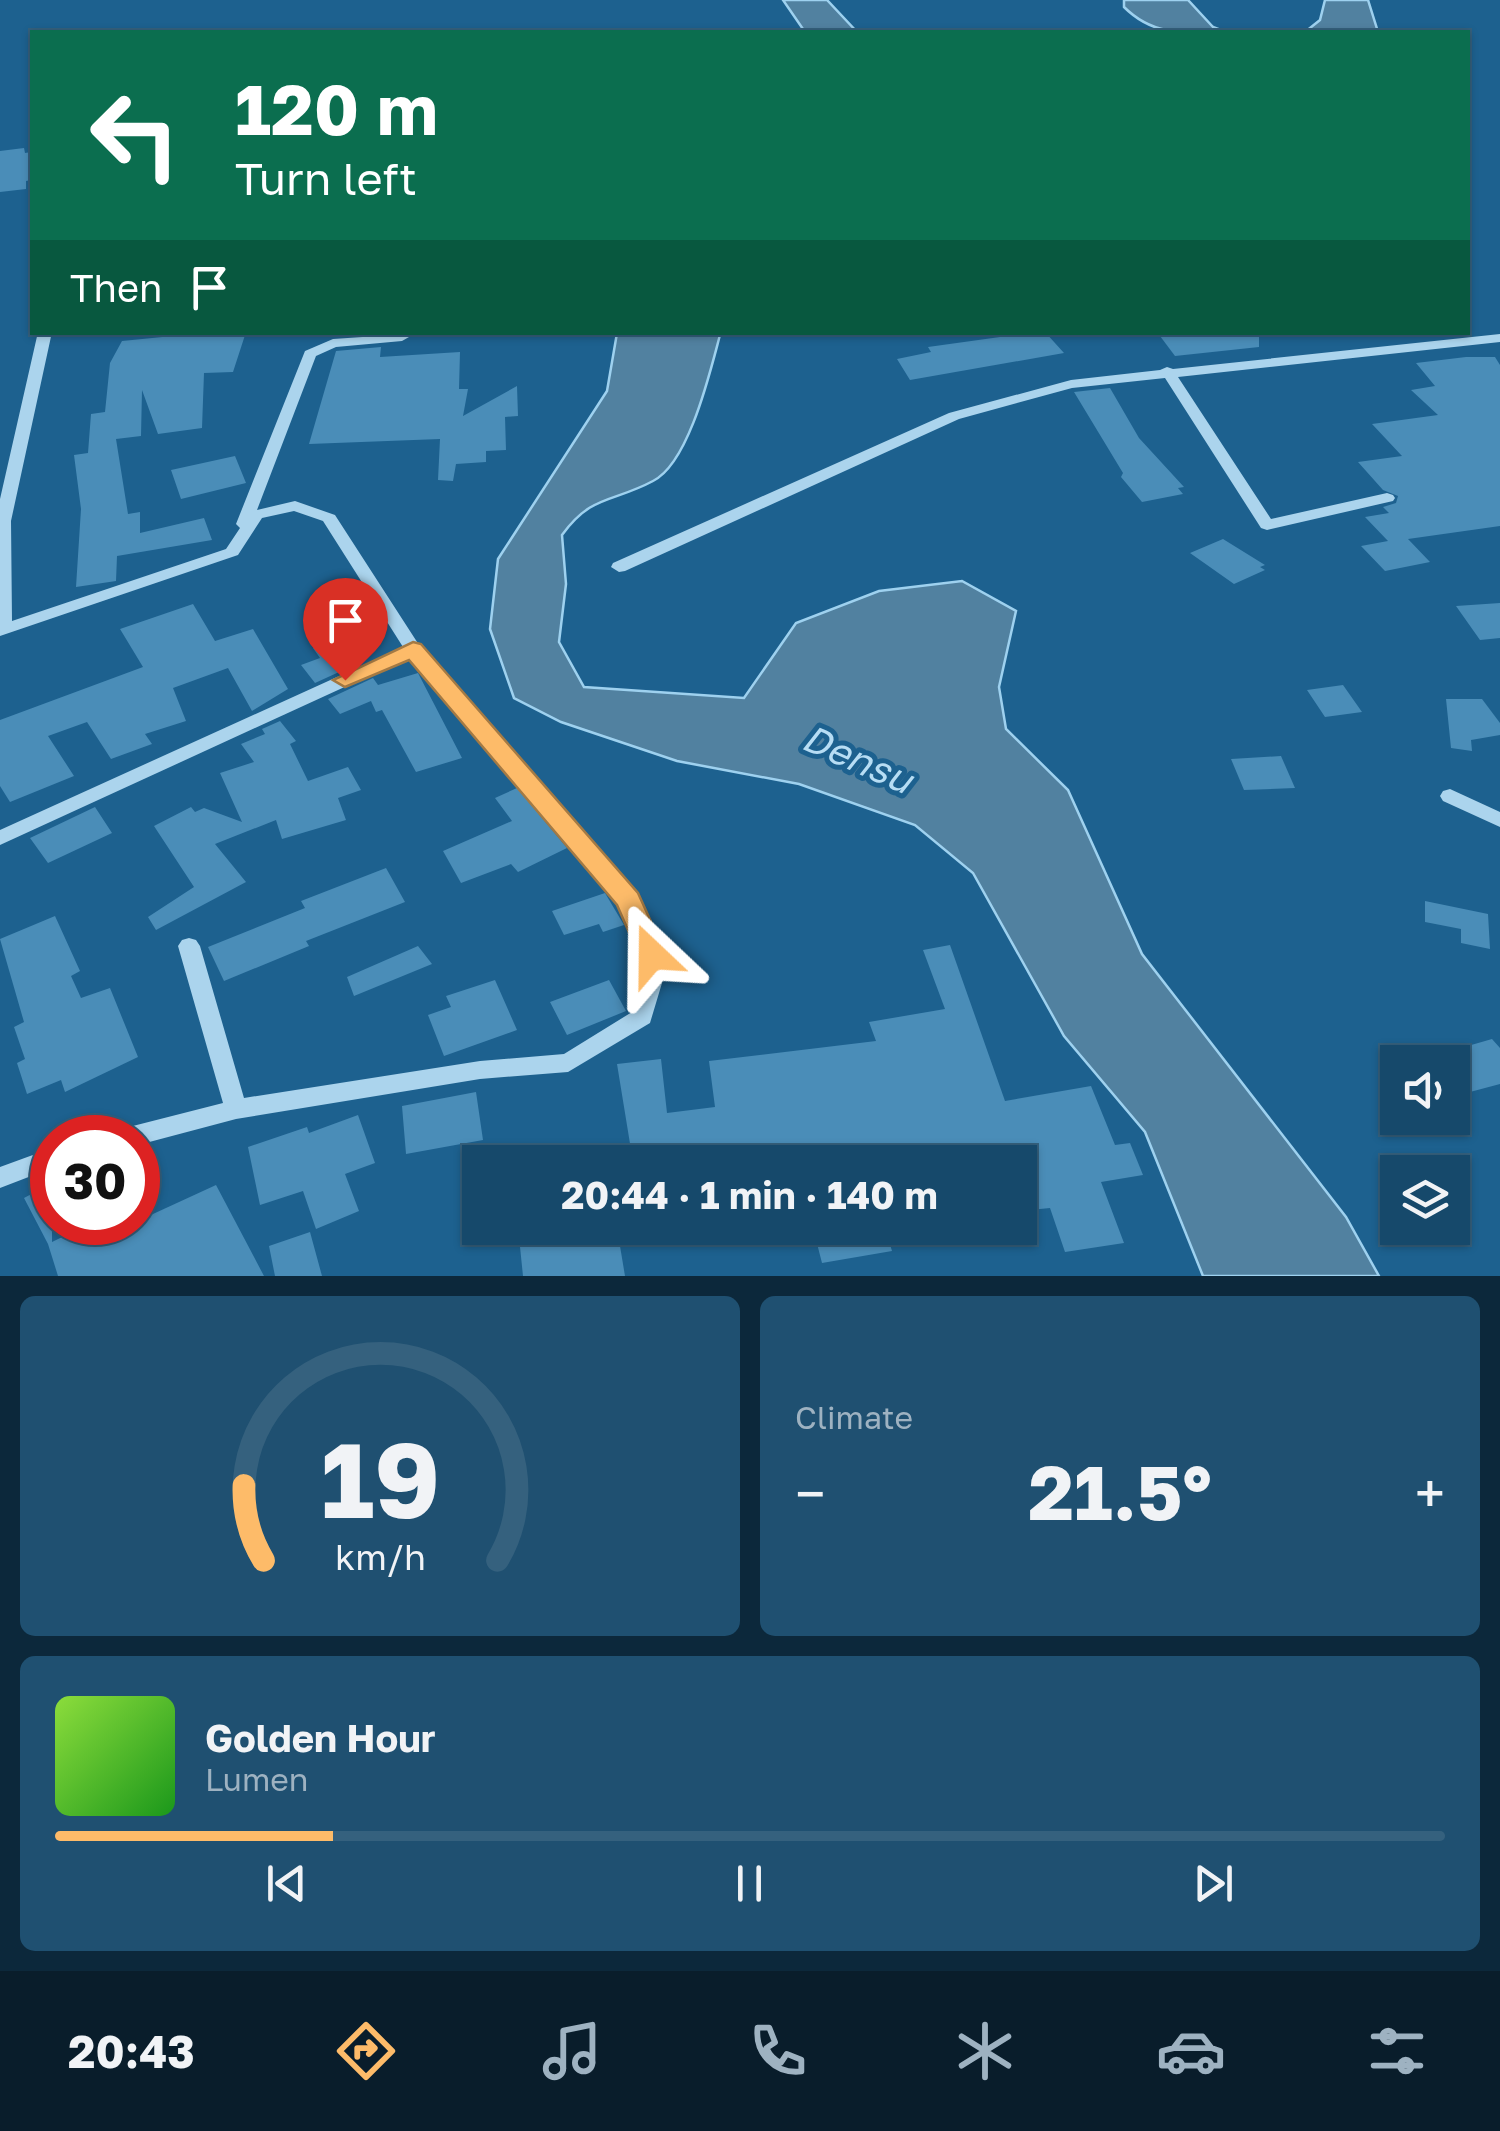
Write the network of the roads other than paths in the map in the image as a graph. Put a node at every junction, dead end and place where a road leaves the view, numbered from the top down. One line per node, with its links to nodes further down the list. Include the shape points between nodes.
1 (44, 335): 8 (street, via 3,521)
2 (402, 336): 6 (street, via 332,343 306,359)
3 (1500, 338): 4 (street)
4 (1167, 371): 5 (street, via 1267,525); 7 (street, via 1071,384 954,416)
5 (1388, 498)
6 (232, 552): 8 (street); 9 (street, via 256,515 295,506 329,518)
7 (619, 567)
8 (1, 630)
9 (413, 649): 12 (street); 14 (street, via 628,900 652,955 642,1017 568,1062)
10 (1450, 796): 11 (street)
11 (1500, 820)
12 (0, 838)
13 (190, 946): 14 (street)
14 (236, 1109): 15 (street)
15 (160, 1129)
16 (30, 1166): 17 (street)
17 (0, 1178)

